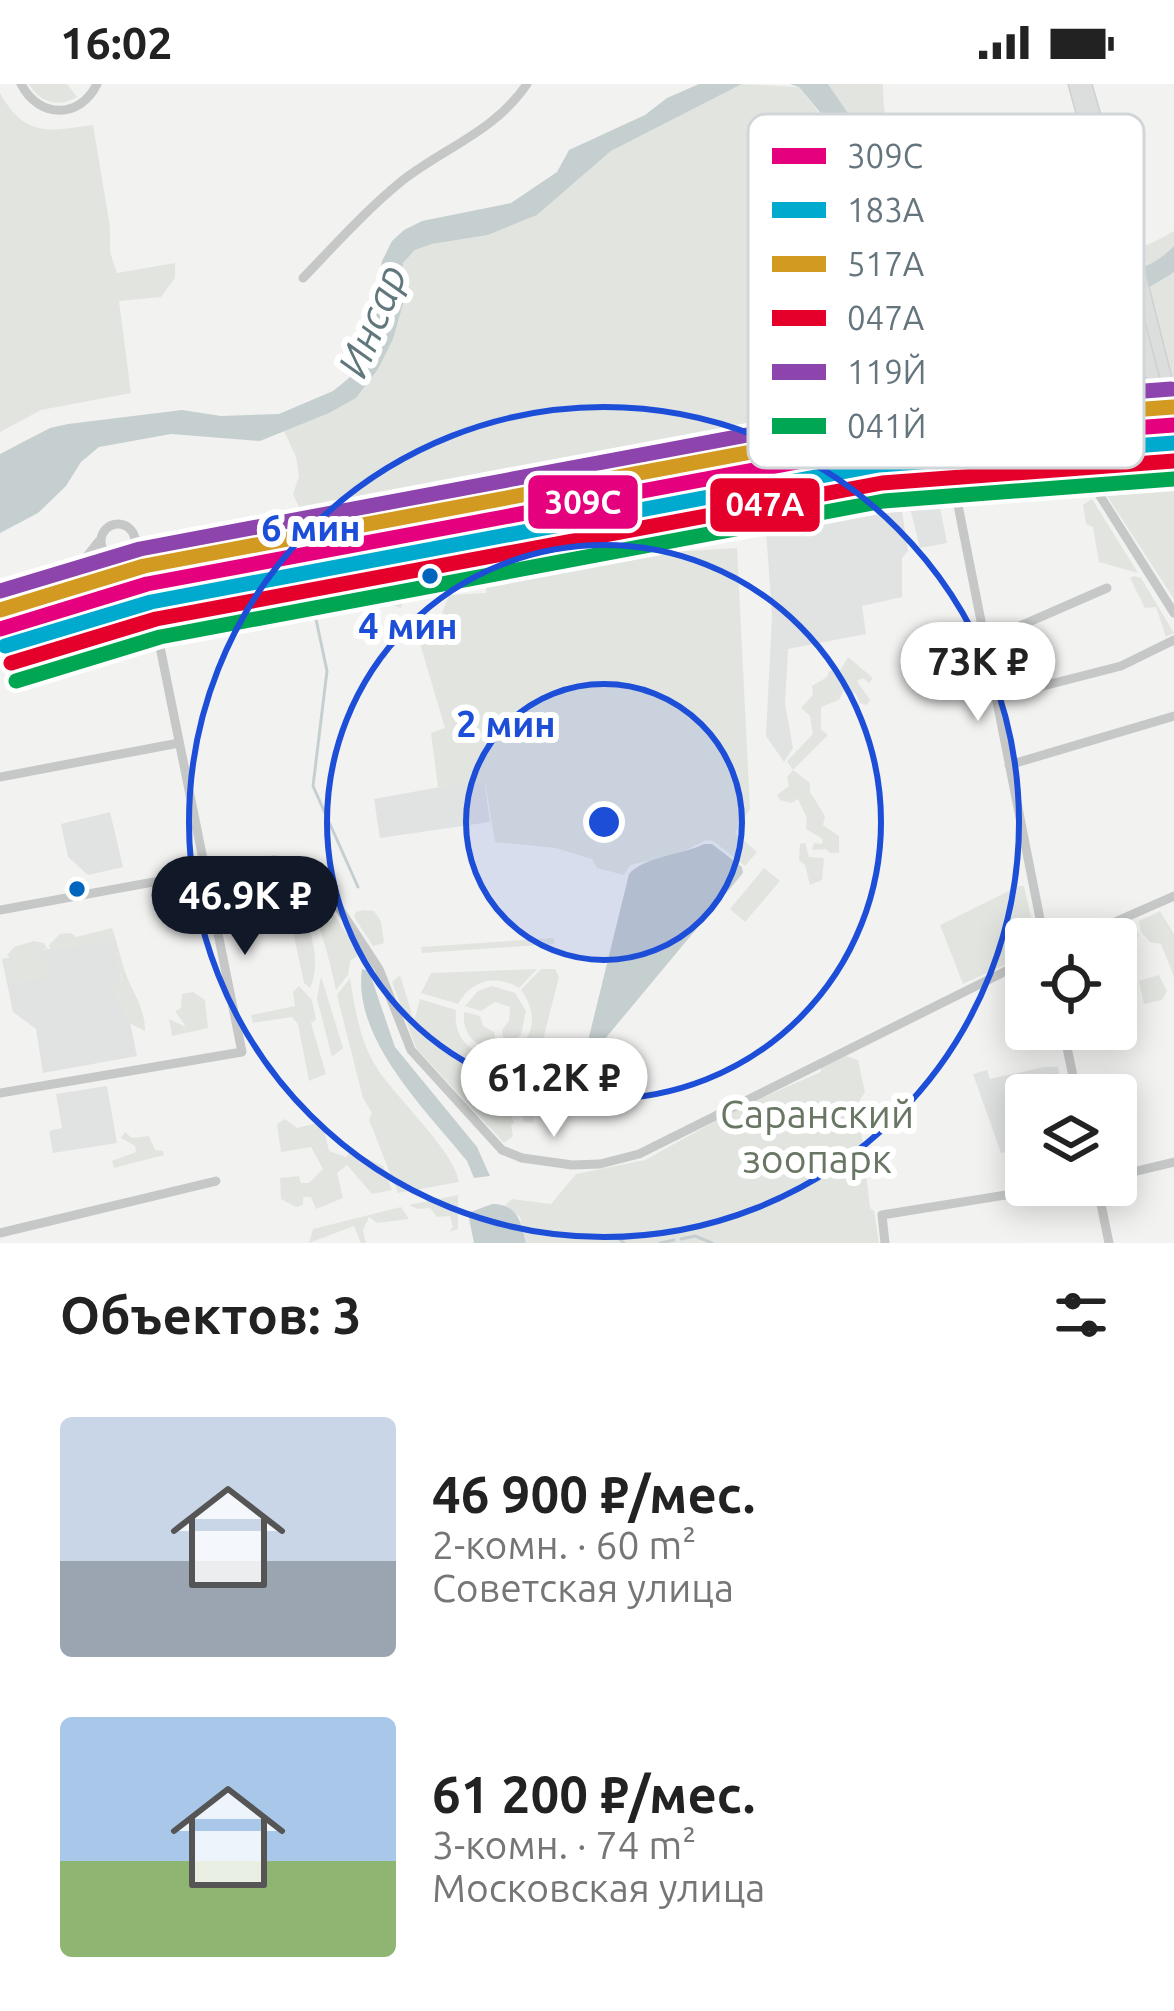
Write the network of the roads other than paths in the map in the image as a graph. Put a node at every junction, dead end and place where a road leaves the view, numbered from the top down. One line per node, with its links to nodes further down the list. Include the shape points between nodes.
1 (21, 84): 2 (street, via 34,103 56,111 79,106)
2 (97, 84)
3 (527, 84): 8 (street, via 490,125 374,205)
4 (1075, 84): 6 (main road)
5 (1084, 84): 7 (main road)
6 (1087, 114)
7 (1089, 114)
8 (303, 278)
9 (1144, 308): 11 (main road)
10 (1144, 335): 12 (main road, bridge)
11 (1174, 413)
12 (1174, 455): 13 (street)
13 (1144, 456)
14 (1004, 468): 18 (street)
15 (1077, 468): 19 (street)
16 (1083, 468): 19 (street)
17 (1103, 468): 22 (street)
18 (976, 471): 20 (street); 23 (street, via 958,483)
19 (1088, 477): 22 (street)
20 (913, 479): 21 (street); 23 (street, via 946,484); 25 (street)
21 (807, 485): 24 (street); 25 (street, via 796,496)
22 (1097, 493): 33 (street)
23 (957, 500): 36 (street)
24 (738, 507): 25 (street); 34 (street)
25 (803, 507)
26 (134, 536): 27 (street, via 114,524); 28 (street); 29 (street)
27 (101, 539): 28 (street, via 106,553); 30 (street)
28 (123, 556): 29 (street); 30 (street)
29 (142, 561): 34 (street)
30 (59, 577): 32 (street)
31 (1107, 587): 36 (street)
32 (0, 596)
33 (1174, 613)
34 (155, 624): 37 (street, via 74,635); 40 (street)
35 (1174, 640): 38 (street, via 1121,666)
36 (986, 641): 38 (street)
37 (0, 657)
38 (996, 698): 41 (street)
39 (1174, 716): 41 (street)
40 (179, 743): 42 (street); 43 (street)
41 (1009, 765): 46 (street)
42 (0, 777)
43 (205, 873): 45 (street); 48 (street, via 280,860 314,871 379,969 411,1050 502,1150 562,1164 639,1154); 49 (street, via 242,1052)
44 (1174, 896): 47 (street)
45 (0, 910)
46 (1040, 918)
47 (1124, 918)
48 (1005, 971)
49 (0, 1093)
50 (1174, 1162): 51 (street)
51 (1137, 1171)
52 (216, 1181): 55 (street)
53 (1005, 1195): 56 (street, via 882,1215)
54 (1101, 1206): 57 (street)
55 (0, 1233)
56 (885, 1243)
57 (1109, 1243)

